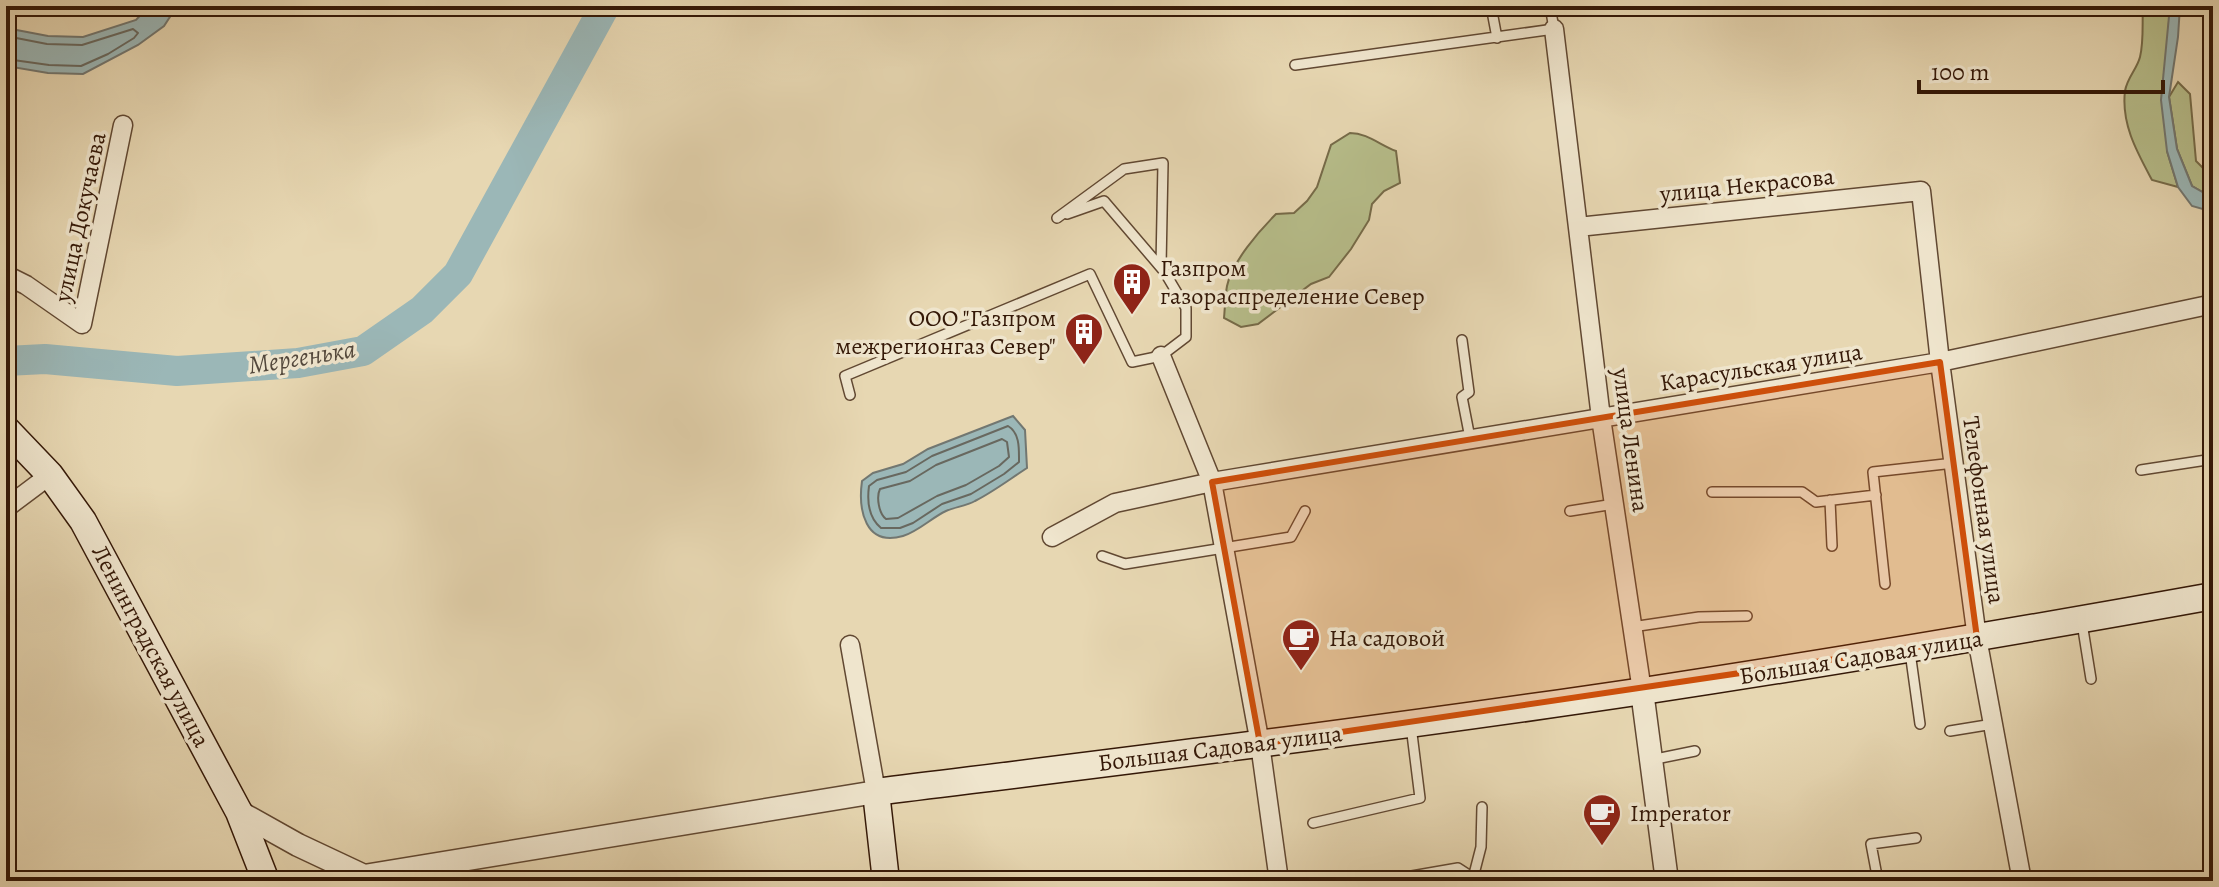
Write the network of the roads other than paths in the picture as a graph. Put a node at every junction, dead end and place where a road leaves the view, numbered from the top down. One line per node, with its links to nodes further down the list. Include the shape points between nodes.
1 (1491, 6): 4 (lane)
2 (1550, 6): 3 (lane, улица Ленина)
3 (1554, 29): 4 (lane); 8 (street, улица Ленина)
4 (1497, 38): 5 (lane)
5 (1295, 65)
6 (123, 125): 10 (street, улица Докучаева, via 82,324)
7 (1921, 191): 8 (street, улица Некрасова); 14 (street, Телефонная улица)
8 (1578, 227): 16 (street, улица Ленина)
9 (1164, 271): 9 (lane, via 1163,163 1124,169 1057,218 1104,201); 13 (lane, via 1186,308 1186,337)
10 (6, 275)
11 (2213, 304): 14 (street, Карасульская улица)
12 (1462, 340): 18 (lane, via 1469,392 1462,397)
13 (1161, 356): 15 (lane, via 1132,362 1090,274 845,376); 23 (street)
14 (1940, 362): 16 (street, Карасульская улица); 20 (street, Телефонная улица)
15 (850, 395)
16 (1601, 418): 18 (street, Карасульская улица); 27 (street, улица Ленина)
17 (6, 429): 22 (main road, Ленинградская улица)
18 (1470, 438): 23 (street, Карасульская улица)
19 (2213, 459): 21 (lane)
20 (1954, 463): 25 (lane, via 1873,472); 40 (street, Телефонная улица)
21 (2141, 470)
22 (50, 475): 28 (street); 54 (main road, Ленинградская улица, via 83,521)
23 (1212, 482): 31 (street, Карасульская улица, via 1115,503); 33 (street)
24 (1712, 492): 26 (lane, via 1802,492 1816,502)
25 (1876, 495): 26 (lane); 35 (lane)
26 (1830, 500): 32 (lane)
27 (1614, 504): 30 (lane); 39 (street, улица Ленина)
28 (6, 508)
29 (1305, 511): 33 (lane, via 1291,537)
30 (1570, 511)
31 (1052, 537)
32 (1832, 546)
33 (1224, 548): 34 (lane, via 1125,564); 49 (street)
34 (1102, 556)
35 (1885, 584)
36 (2213, 596): 38 (main road, Большая Садовая улица)
37 (1747, 616): 39 (lane)
38 (2081, 619): 40 (main road, Большая Садовая улица); 43 (lane)
39 (1632, 627): 44 (street, улица Ленина)
40 (1977, 638): 42 (main road, Большая Садовая улица); 47 (street, Телефонная улица)
41 (850, 645): 52 (street)
42 (1909, 649): 44 (main road, Большая Садовая улица); 46 (lane)
43 (2091, 679)
44 (1642, 691): 45 (main road, Большая Садовая улица); 51 (street, улица Ленина)
45 (1411, 723): 49 (main road, Большая Садовая улица); 55 (lane, via 1420,798)
46 (1920, 724)
47 (1993, 724): 48 (lane); 65 (street, Телефонная улица)
48 (1950, 731)
49 (1260, 744): 52 (main road, Большая Садовая улица); 62 (street)
50 (1695, 751): 51 (lane)
51 (1651, 760): 63 (street, улица Ленина)
52 (876, 792): 57 (street, Большая Садовая улица); 61 (main road)
53 (1482, 807): 59 (lane)
54 (239, 812): 57 (street, Большая Садовая улица, via 364,876); 60 (main road, Ленинградская улица)
55 (1313, 823)
56 (1916, 838): 64 (lane, via 1871,844)
57 (448, 872)
58 (1406, 877): 59 (lane, via 1458,868)
59 (1475, 879)
60 (266, 881)
61 (886, 881)
62 (1279, 881)
63 (1667, 881)
64 (1878, 881)
65 (2022, 881)

